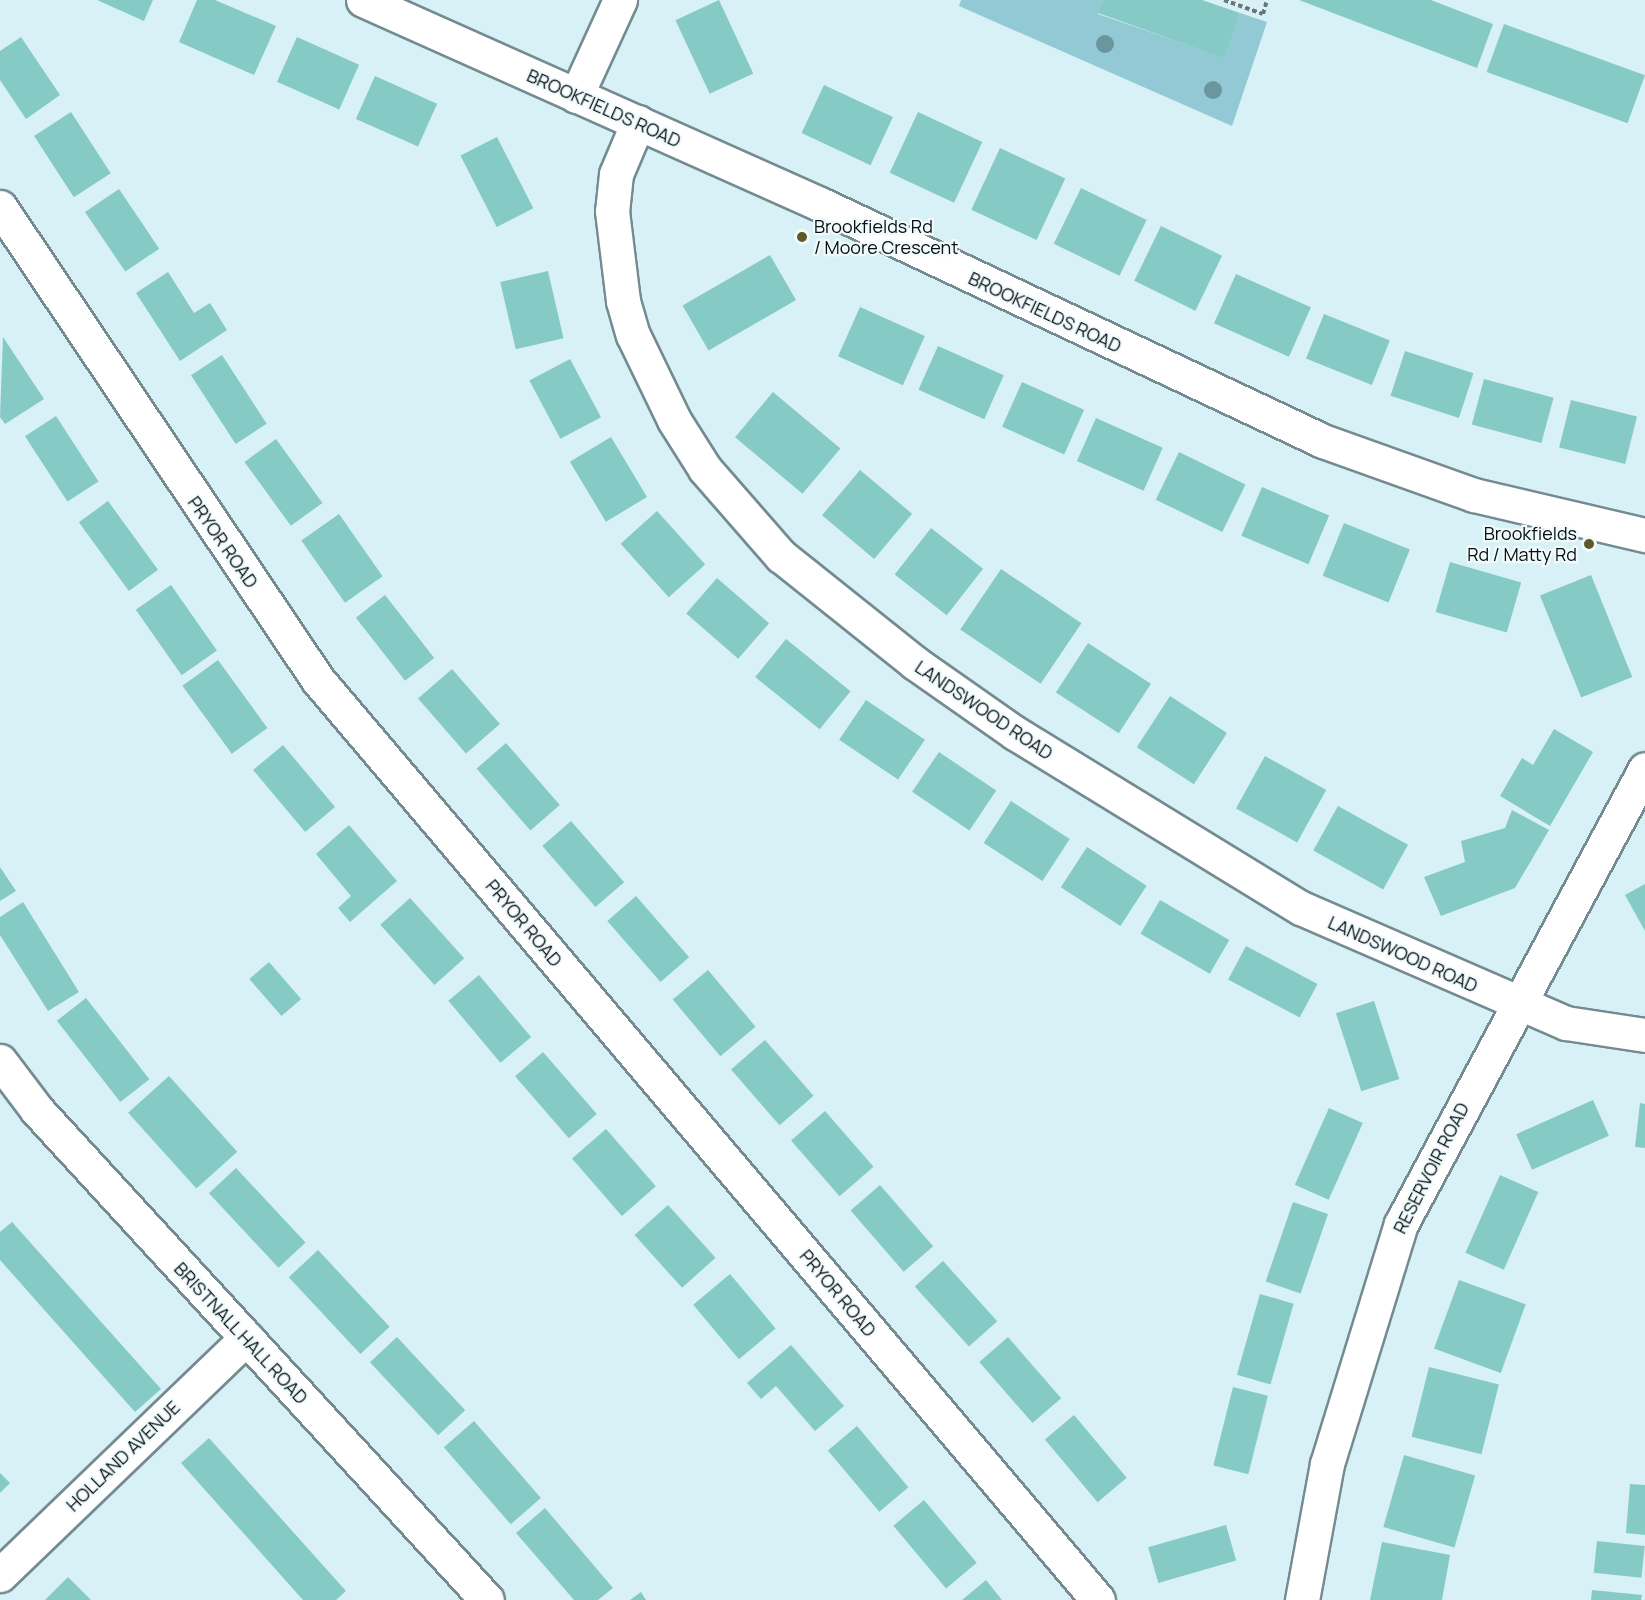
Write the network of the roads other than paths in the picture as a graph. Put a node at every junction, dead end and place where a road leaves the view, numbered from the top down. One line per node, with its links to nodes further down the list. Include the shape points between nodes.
1 (363, 0): 3 (street, BROOKFIELDS ROAD)
2 (620, 0): 3 (street)
3 (576, 96): 4 (street, BROOKFIELDS ROAD)
4 (638, 122): 6 (street, BROOKFIELDS ROAD, via 1323,441 1474,495); 8 (street, LANDSWOOD ROAD, via 616,174 612,211 622,302 663,400 705,469 773,548 960,696 1206,854 1353,934)
5 (0, 207): 14 (street, PRYOR ROAD, via 318,680)
6 (1645, 535)
7 (1645, 769): 8 (street, RESERVOIR ROAD)
8 (1515, 1004): 9 (street, LANDSWOOD ROAD, via 1566,1023); 15 (street, RESERVOIR ROAD, via 1401,1224 1327,1464)
9 (1645, 1035)
10 (0, 1061): 11 (street, BRISTNALL HALL ROAD, via 37,1110)
11 (246, 1338): 12 (street, HOLLAND AVENUE); 13 (street, BRISTNALL HALL ROAD)
12 (0, 1575)
13 (487, 1600)
14 (1098, 1600)
15 (1302, 1600)

